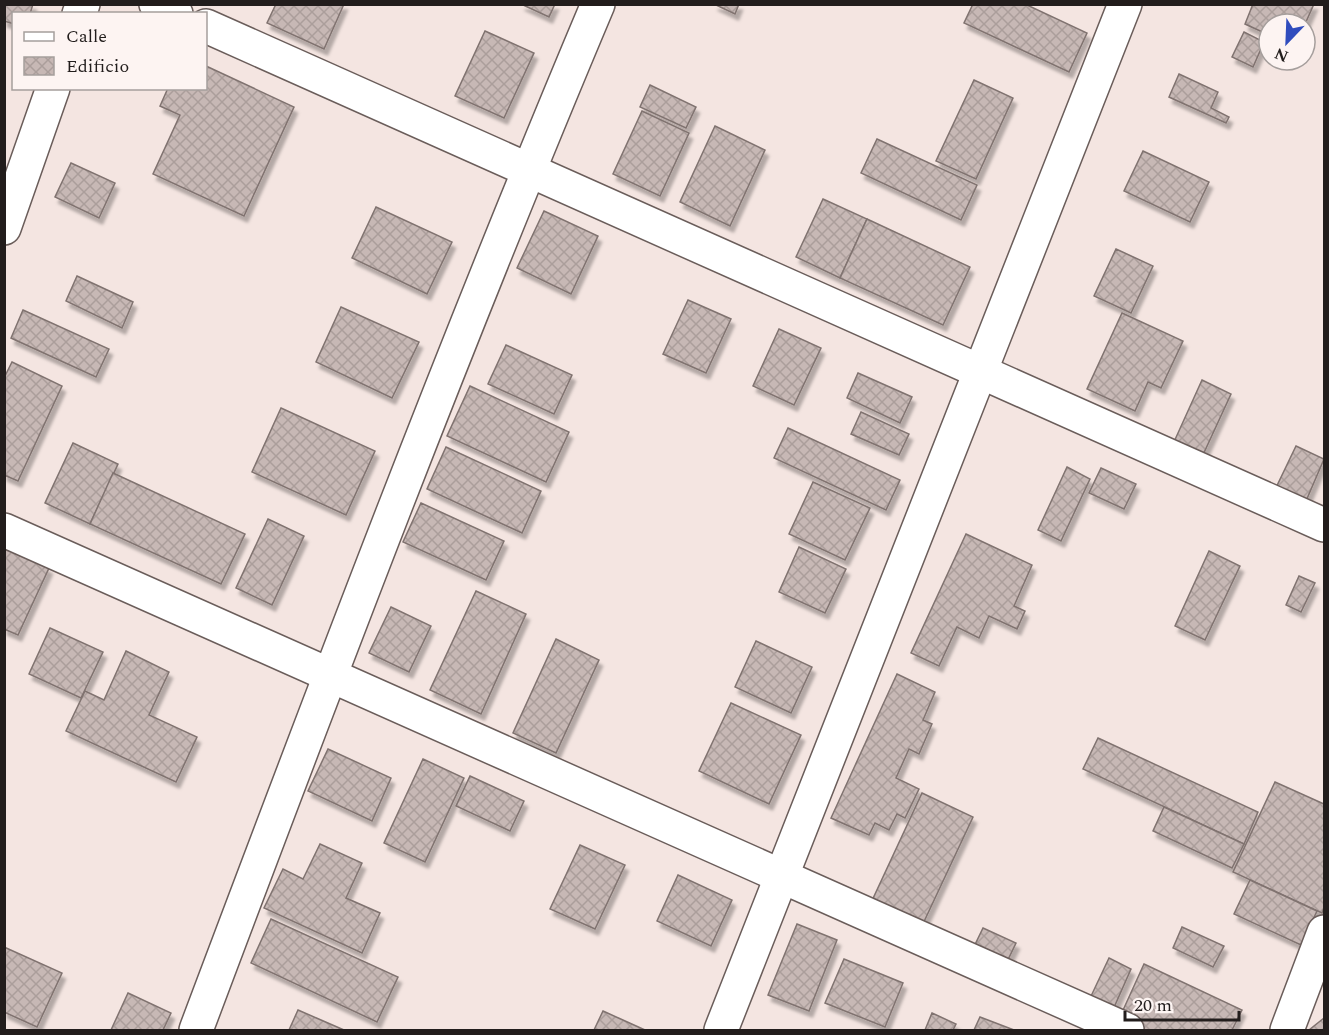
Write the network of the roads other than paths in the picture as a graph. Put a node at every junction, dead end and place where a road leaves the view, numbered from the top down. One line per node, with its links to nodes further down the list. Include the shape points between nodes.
1 (156, 4): 4 (street)
2 (598, 4): 7 (street)
3 (1125, 4): 9 (street)
4 (172, 12)
5 (207, 26): 7 (street)
6 (52, 90): 8 (street)
7 (528, 171): 9 (street); 12 (street)
8 (4, 228)
9 (980, 372): 10 (street); 13 (street)
10 (1324, 525)
11 (4, 530): 12 (street)
12 (330, 675): 13 (street); 15 (street)
13 (782, 877): 16 (street); 17 (street)
14 (1324, 932): 18 (street)
15 (196, 1030)
16 (721, 1030)
17 (1127, 1030)
18 (1287, 1030)

